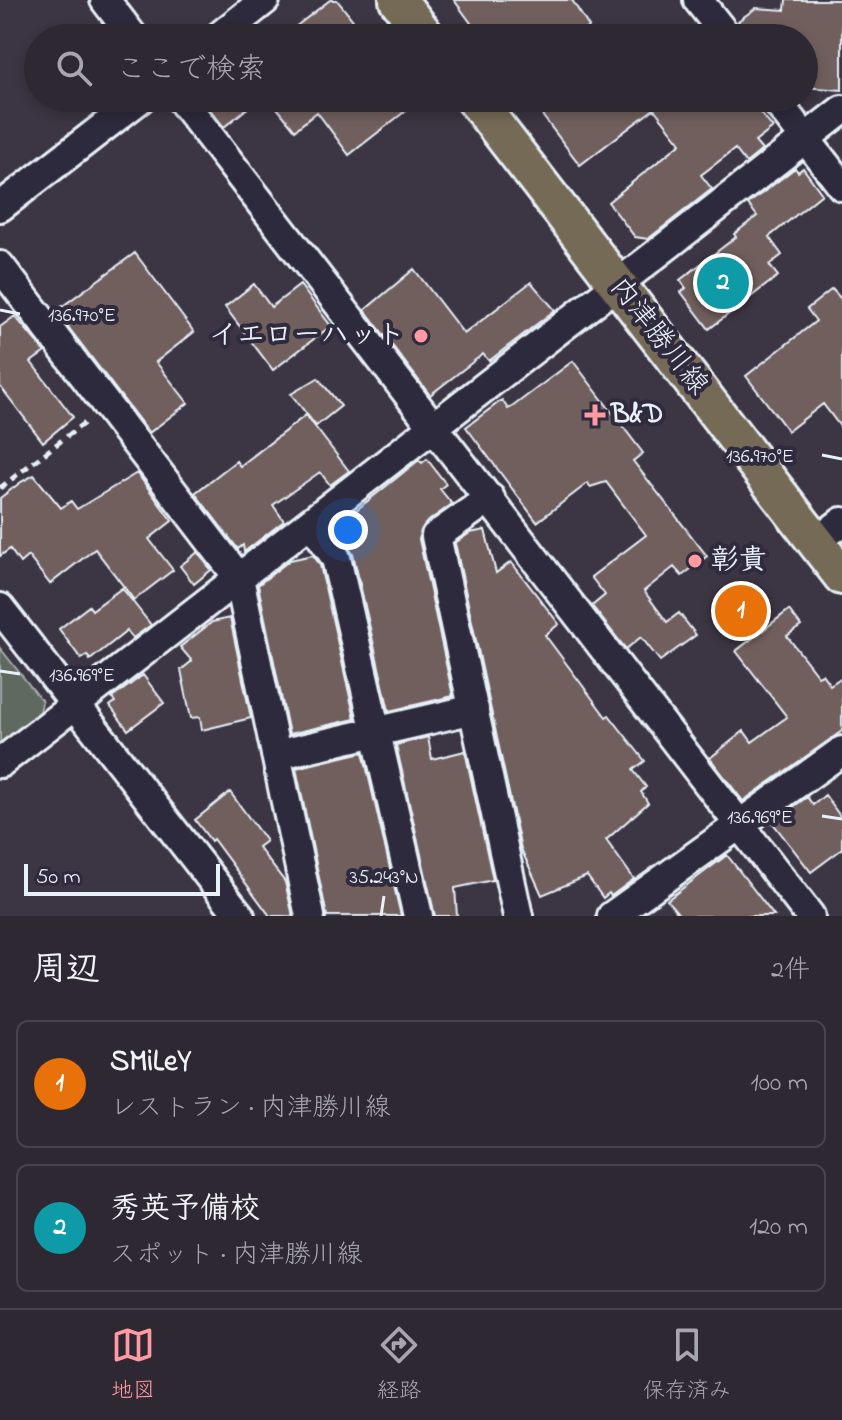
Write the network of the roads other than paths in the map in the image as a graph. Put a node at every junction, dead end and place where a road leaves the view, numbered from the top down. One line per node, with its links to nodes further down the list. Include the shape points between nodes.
1 (105, 0): 5 (street)
2 (265, 0): 6 (street)
3 (398, 0): 7 (main road)
4 (698, 0): 8 (street)
5 (123, 24)
6 (235, 24)
7 (416, 24)
8 (717, 24)
9 (842, 110): 14 (street)
10 (123, 112): 16 (street)
11 (191, 112): 19 (street)
12 (485, 112): 18 (main road, 内津勝川線)
13 (785, 112): 14 (street)
14 (806, 139): 15 (street); 18 (street)
15 (842, 186)
16 (0, 207)
17 (0, 266): 24 (street)
18 (617, 284): 19 (street); 22 (main road, 内津勝川線)
19 (433, 427): 20 (street); 21 (street)
20 (490, 498): 27 (street, via 436,536); 32 (street)
21 (311, 522): 24 (street); 28 (street, via 336,558)
22 (829, 532): 23 (main road, 内津勝川線)
23 (842, 576)
24 (239, 578): 26 (street); 30 (street)
25 (0, 608): 26 (street)
26 (75, 705): 31 (street); 33 (street)
27 (474, 709): 28 (street); 36 (street)
28 (376, 732): 30 (street); 35 (street)
29 (842, 751): 32 (street)
30 (276, 755): 34 (street)
31 (0, 763)
32 (740, 825): 37 (street); 38 (street)
33 (240, 916)
34 (310, 916)
35 (418, 916)
36 (518, 916)
37 (612, 916)
38 (810, 916)

